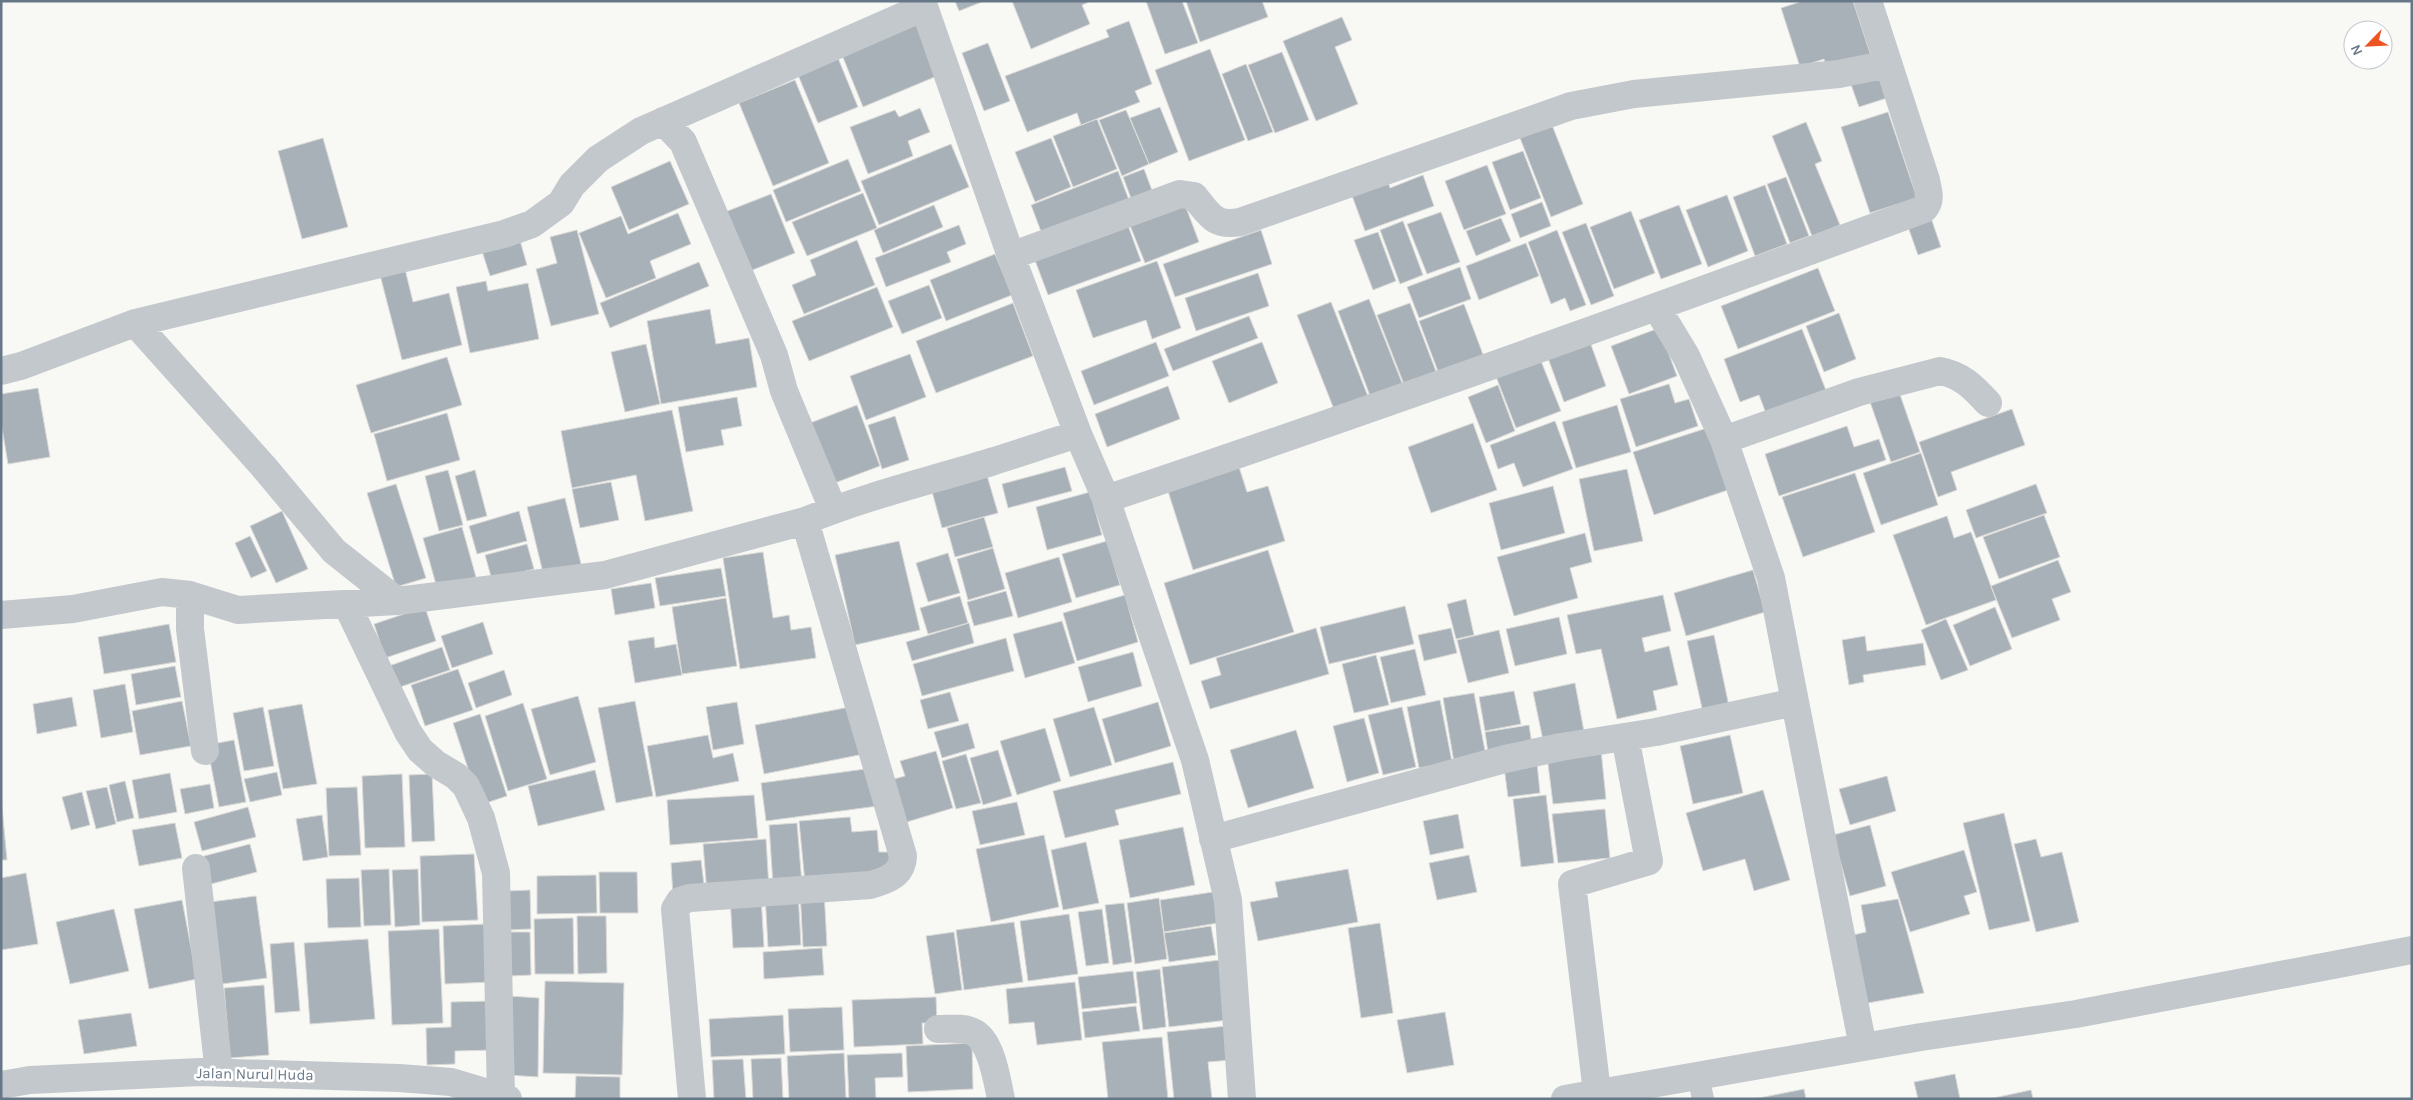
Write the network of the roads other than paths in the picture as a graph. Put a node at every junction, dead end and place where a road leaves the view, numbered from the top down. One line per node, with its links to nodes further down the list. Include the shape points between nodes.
1 (1868, 1): 3 (street)
2 (923, 4): 4 (street); 5 (street)
3 (1888, 64): 5 (street, via 1839,74 1634,94 1571,106 1240,222 1214,221 1194,196 1180,194); 6 (street, via 1926,180 1929,204 1924,209)
4 (663, 121): 7 (street, via 598,159 572,185 561,203 532,224 504,234); 13 (street, via 683,142 774,355 784,391)
5 (1011, 256): 10 (street)
6 (1657, 308): 11 (street, via 1686,356); 12 (street)
7 (135, 323): 8 (street); 16 (street, via 334,551)
8 (1, 371)
9 (1988, 403): 11 (street, via 1969,382 1940,371 1859,392)
10 (1078, 434): 12 (street); 13 (street)
11 (1724, 440): 19 (street, via 1771,578)
12 (1106, 499): 22 (street, via 1195,760)
13 (833, 509): 14 (street)
14 (806, 521): 16 (street, via 605,575); 32 (street, via 902,856 902,866 894,876 870,885 690,898 680,902 675,909)
15 (190, 595): 17 (street, via 238,610); 18 (street, via 162,592 73,609); 21 (street, via 190,629)
16 (397, 601): 17 (street)
17 (347, 605): 31 (street, via 408,732 420,750 466,786 481,818 496,874)
18 (1, 615)
19 (1795, 702): 20 (street); 26 (street)
20 (1625, 737): 22 (street, via 1561,746 1505,759); 30 (street, via 1649,861 1572,884)
21 (205, 751)
22 (1213, 839): 34 (street, via 1228,900)
23 (196, 868): 27 (street)
24 (2412, 950): 26 (street, via 2076,1014)
25 (938, 1029): 33 (street, via 957,1028 981,1038 994,1067)
26 (1863, 1047): 29 (street, via 1786,1062)
27 (219, 1073): 28 (street, Jalan Nurul Huda, via 30,1080); 31 (street, Jalan Nurul Huda, via 407,1078 451,1082)
28 (1, 1085)
29 (1701, 1087): 30 (street)
30 (1597, 1092): 35 (street)
31 (504, 1097)
32 (692, 1099)
33 (1001, 1099)
34 (1242, 1099)
35 (1565, 1099)

